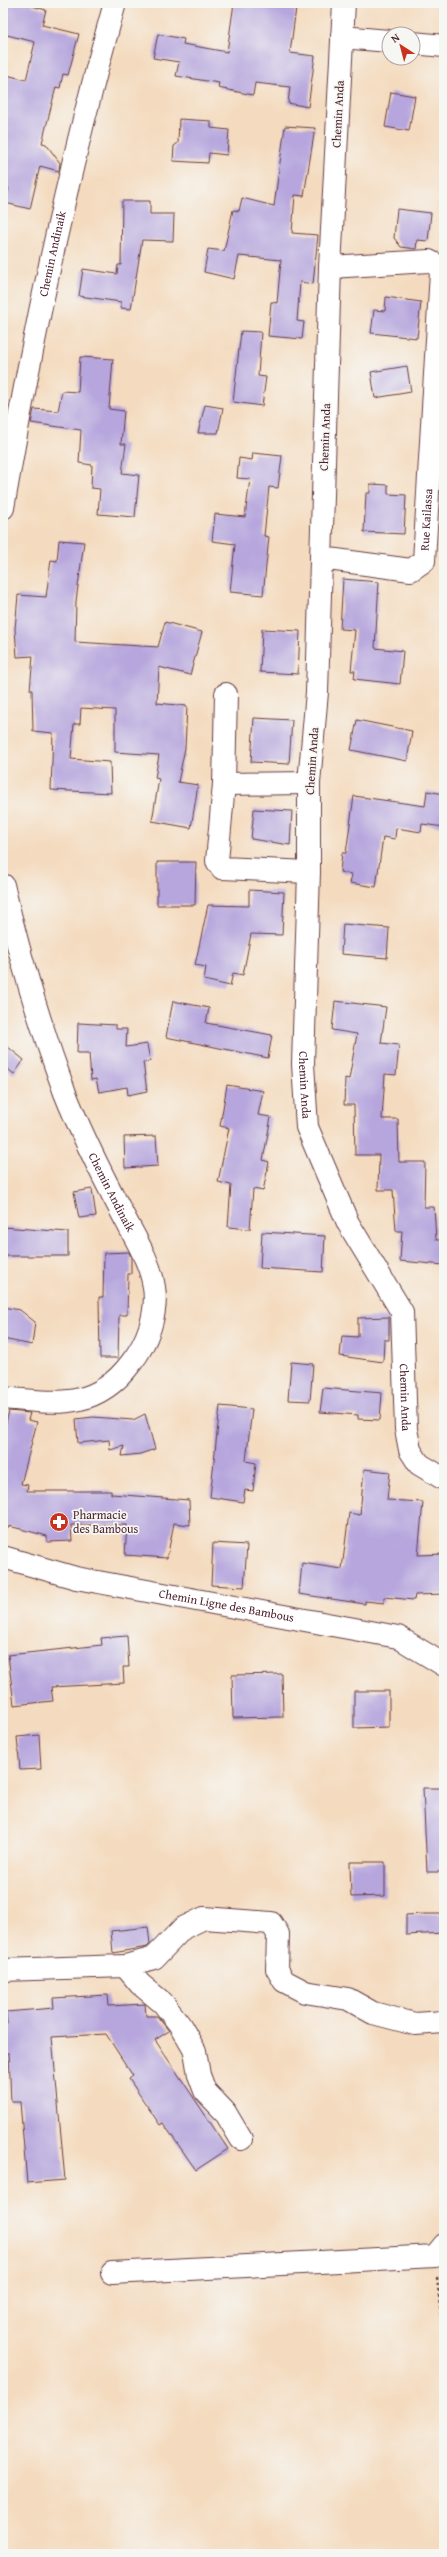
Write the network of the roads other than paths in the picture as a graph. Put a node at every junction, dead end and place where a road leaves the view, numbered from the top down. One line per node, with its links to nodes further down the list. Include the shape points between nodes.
1 (115, 3): 8 (street, Chemin Andinaik, via 85,107 62,210)
2 (344, 3): 3 (street, Chemin Anda)
3 (342, 37): 4 (street); 7 (street, Chemin Anda)
4 (381, 40)
5 (421, 44): 6 (street)
6 (444, 46)
7 (330, 267): 9 (street, Chemin Anda); 9 (street, Rue Kailassa, via 429,261 437,265 441,272 424,561 411,570)
8 (3, 508)
9 (321, 558): 11 (street, Chemin Anda, via 317,692)
10 (226, 694): 12 (street)
11 (309, 783): 12 (street); 13 (street, Chemin Anda)
12 (224, 784): 13 (street, via 216,855 222,868)
13 (309, 872): 16 (street, Chemin Anda, via 303,1064 307,1127 348,1223 402,1312 406,1429 410,1450 419,1464)
14 (3, 885): 15 (street, Chemin Andinaik, via 32,995 65,1092 86,1142 144,1256 154,1287 152,1317 143,1348 124,1373 101,1392 77,1400 52,1402)
15 (3, 1398)
16 (444, 1479)
17 (3, 1558): 18 (street, Chemin Ligne des Bambous, via 76,1578 398,1637)
18 (444, 1665)
19 (125, 1966): 20 (street); 21 (street, via 154,1958 183,1928 204,1918 271,1923 278,1934 277,1969 284,1981 305,1992 348,2000 373,2013 415,2024); 22 (street, via 140,1984 163,2003 180,2025 196,2051 199,2075 205,2091 225,2112)
20 (3, 1970)
21 (444, 2022)
22 (242, 2139)
23 (440, 2251): 24 (street)
24 (112, 2273)

